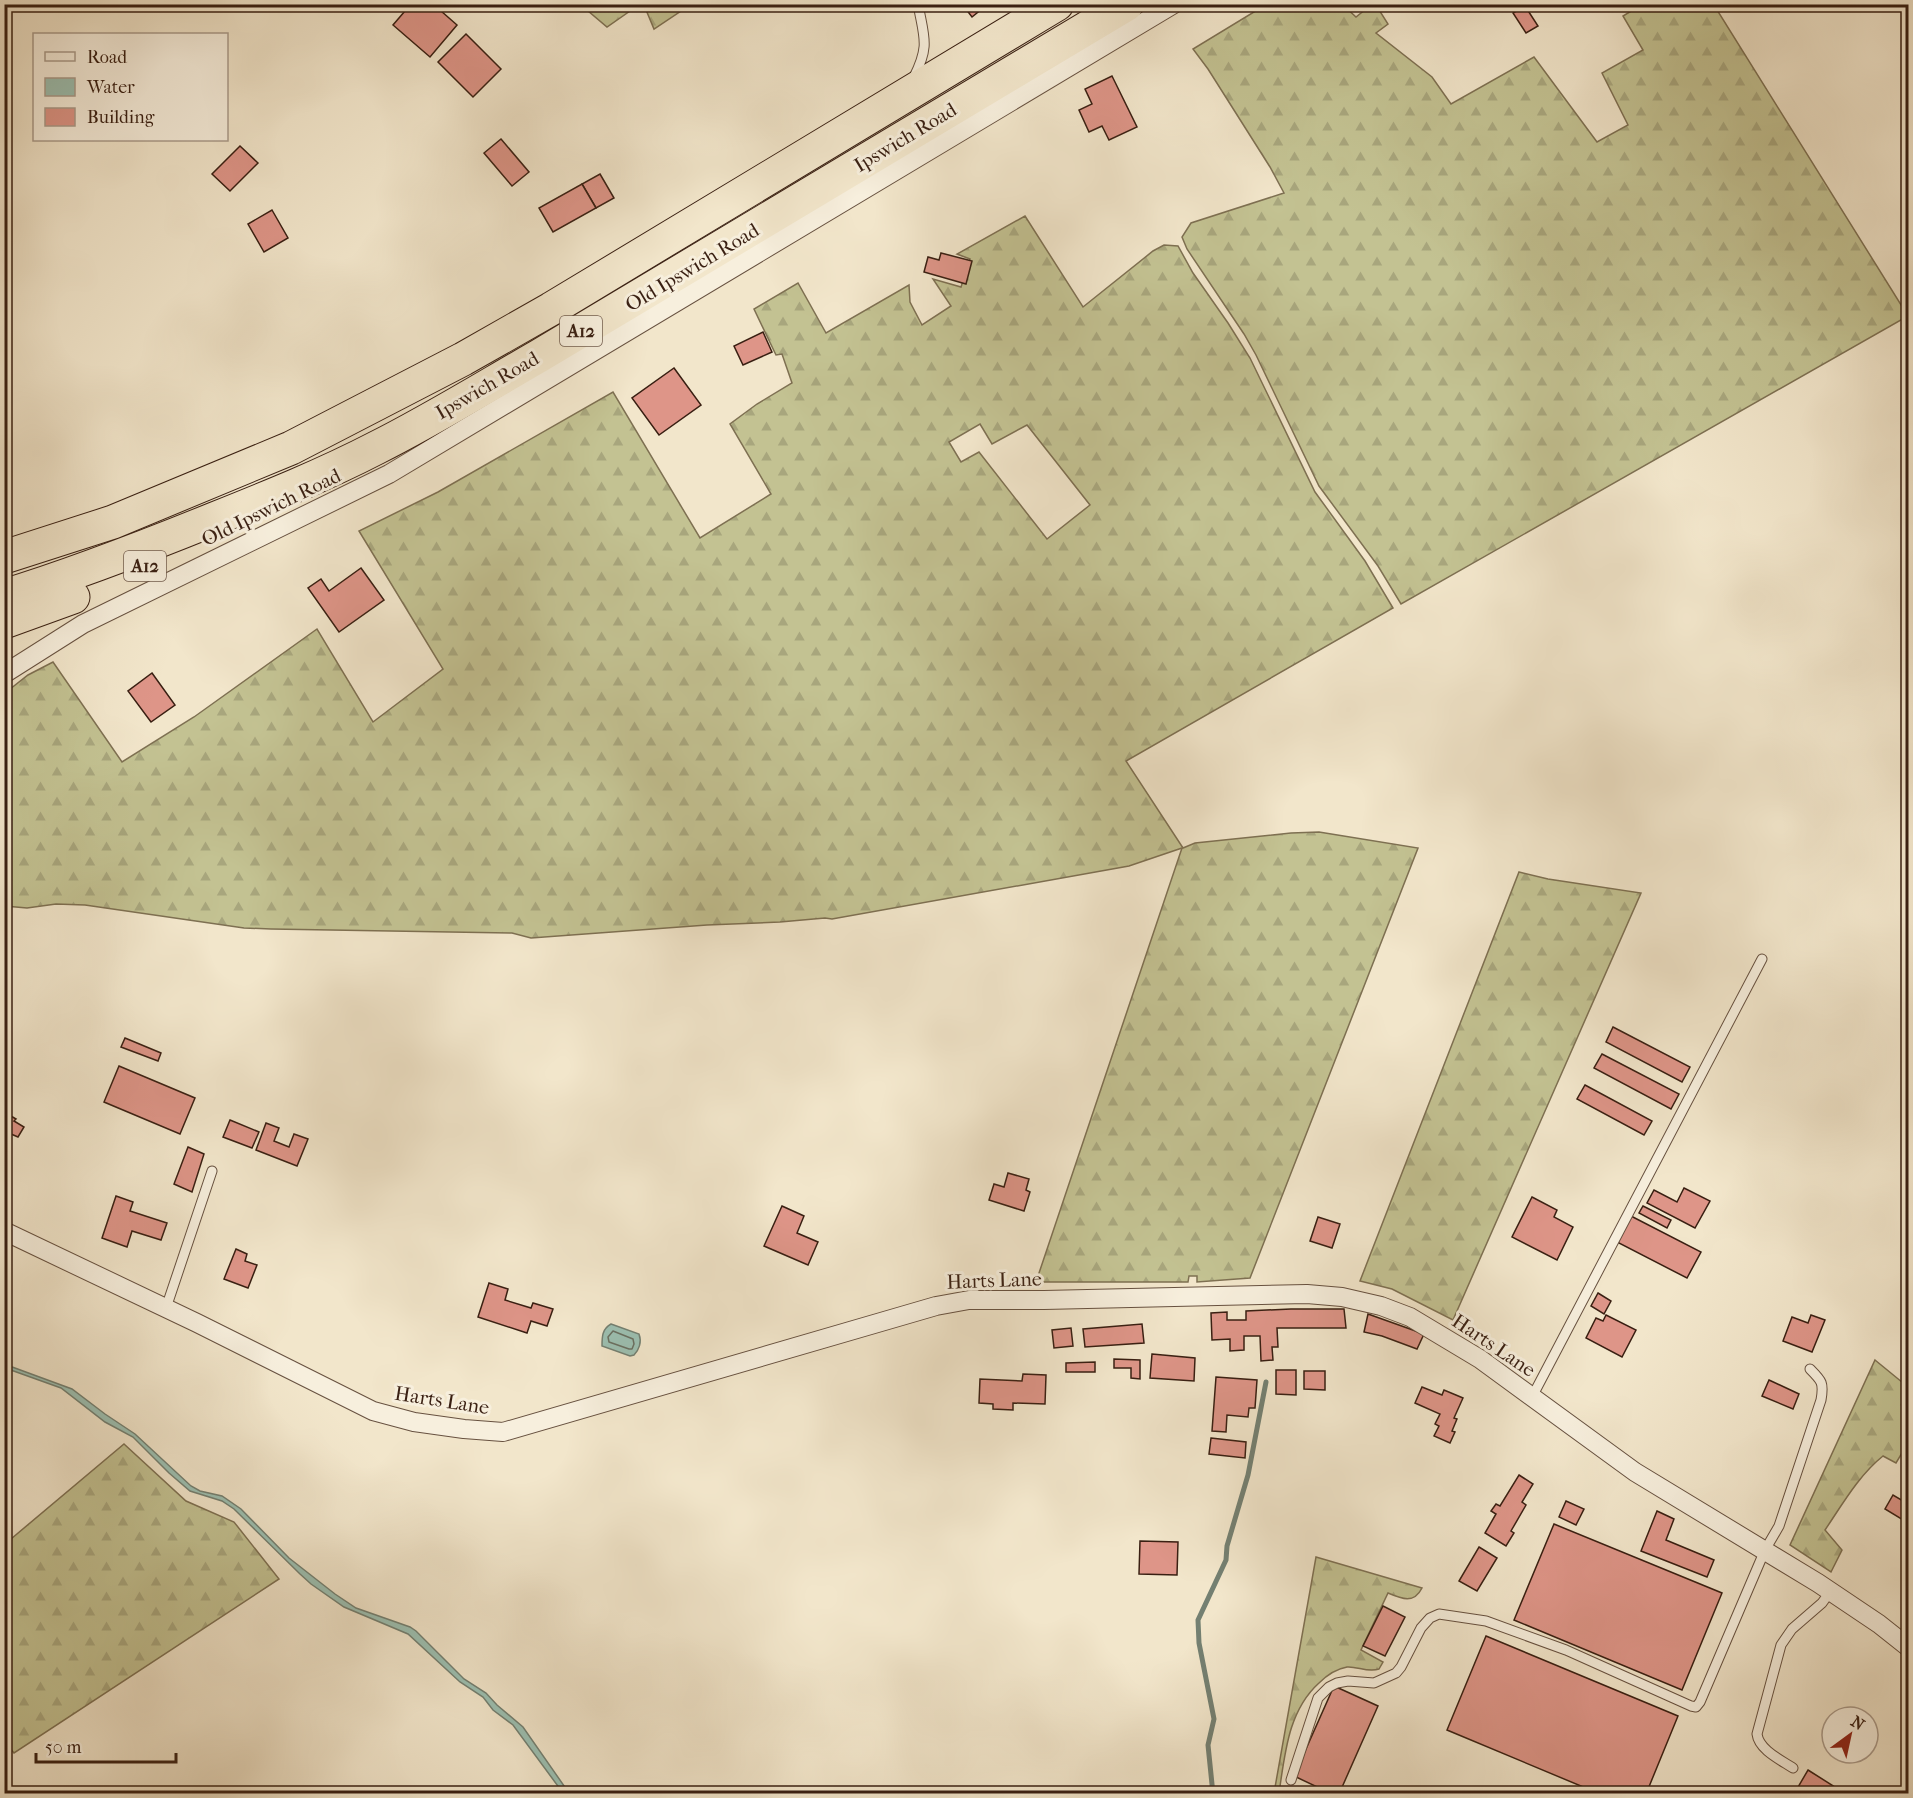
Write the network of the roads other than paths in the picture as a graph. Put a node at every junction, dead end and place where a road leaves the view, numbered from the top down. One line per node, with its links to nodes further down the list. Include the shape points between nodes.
1 (918, 4): 5 (lane, via 926,44)
2 (1057, 4): 5 (highway, Ipswich Road / A12)
3 (1127, 4): 6 (highway, Ipswich Road / A12, via 463,400 376,448)
4 (1174, 4): 10 (street, Old Ipswich Road, via 388,474 83,624)
5 (905, 96): 7 (highway, Ipswich Road / A12, via 524,325 291,448 113,522)
6 (277, 494): 8 (highway, Ipswich Road / A12, via 147,546); 9 (highway, A12, via 237,526)
7 (4, 557)
8 (4, 596)
9 (4, 622)
10 (4, 674)
11 (1762, 959): 16 (lane)
12 (212, 1171): 14 (lane)
13 (4, 1231): 14 (street, Harts Lane)
14 (166, 1308): 16 (street, Harts Lane, via 373,1411 414,1422 503,1432 936,1305 969,1300 1307,1294 1342,1297 1410,1317 1480,1359)
15 (1810, 1369): 17 (lane, via 1824,1387 1821,1400 1779,1526)
16 (1532, 1397): 17 (street, Harts Lane, via 1635,1472)
17 (1765, 1550): 18 (street, Harts Lane); 21 (lane, via 1696,1707 1496,1624 1439,1614 1421,1628 1396,1673 1374,1683 1337,1683 1318,1698)
18 (1830, 1592): 19 (street, Harts Lane); 20 (lane, via 1781,1645 1757,1734 1764,1748)
19 (1908, 1647)
20 (1793, 1768)
21 (1291, 1780)

